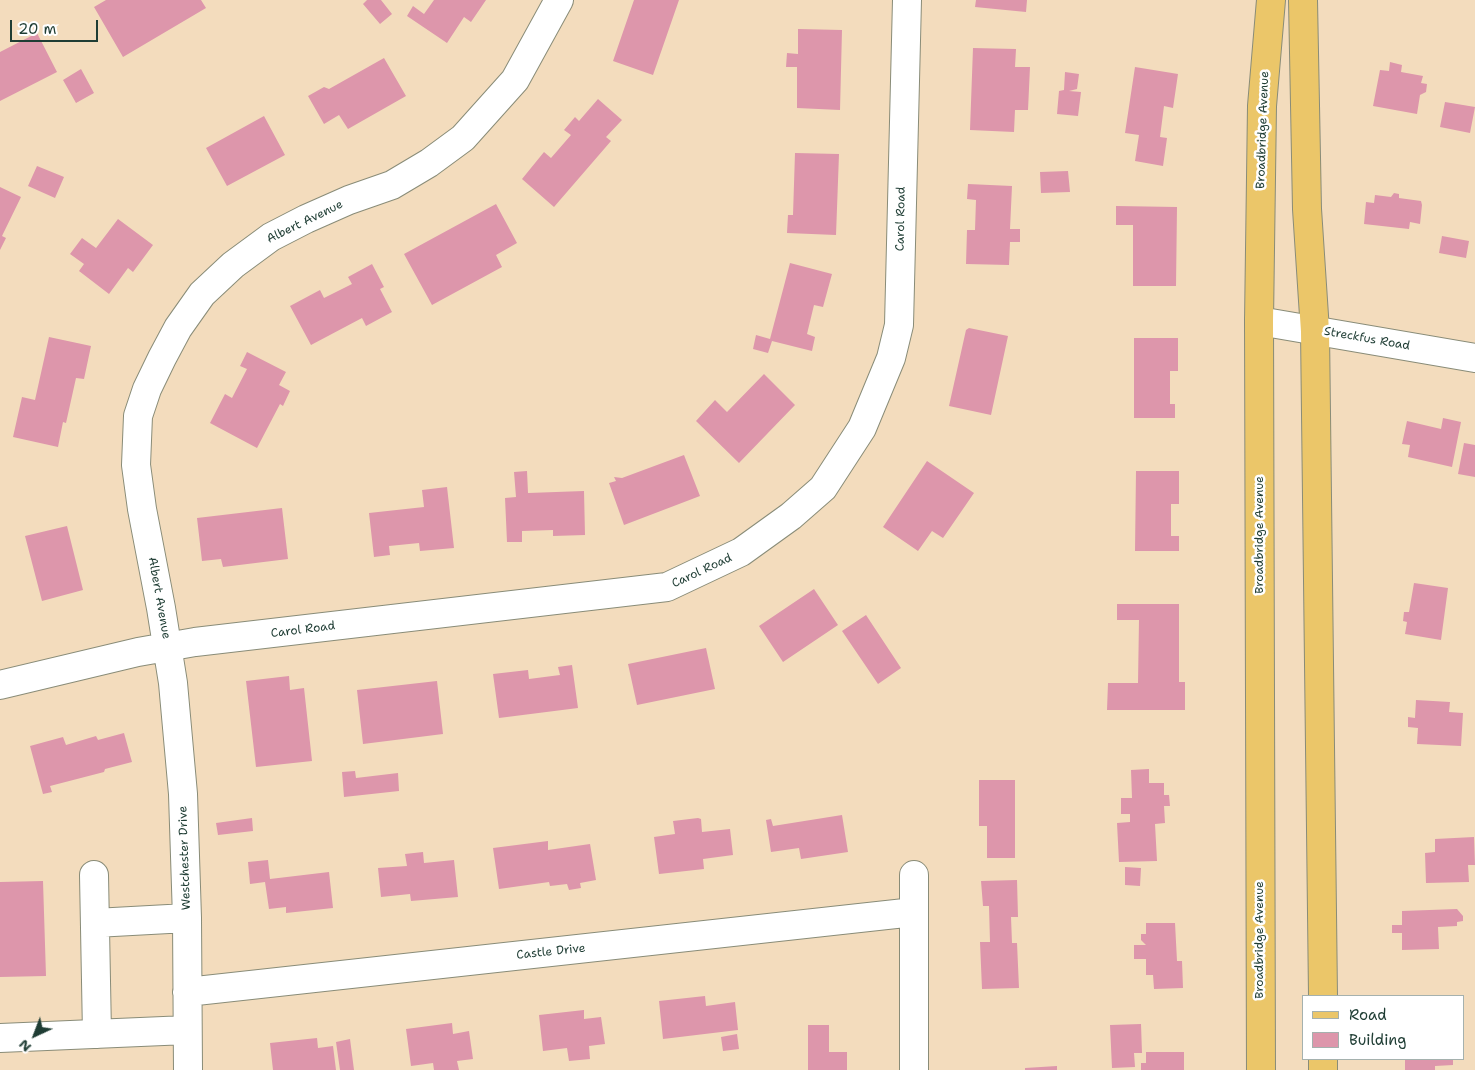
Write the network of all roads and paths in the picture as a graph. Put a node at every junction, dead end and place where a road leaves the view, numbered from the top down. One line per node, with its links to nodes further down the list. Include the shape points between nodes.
1 (559, 0): 8 (street, Albert Avenue, via 515,80 463,138 392,185 349,200 271,237 233,265 202,294 178,328 138,416 136,465)
2 (907, 0): 8 (street, Carol Road, via 899,325 891,358 862,428 823,488 741,552 667,587)
3 (1271, 0): 5 (main road, Broadbridge Avenue, via 1262,106)
4 (1303, 0): 6 (main road, via 1306,209)
5 (1259, 321): 6 (street, Streckfus Road); 22 (main road, Broadbridge Avenue)
6 (1315, 331): 7 (street, Streckfus Road); 16 (main road)
7 (1475, 358)
8 (168, 647): 9 (street, Carol Road); 13 (street, Westchester Drive, via 183,794)
9 (0, 686)
10 (94, 875): 14 (street)
11 (914, 875): 12 (street)
12 (914, 912): 15 (street, Castle Drive); 21 (street)
13 (187, 918): 14 (street); 15 (street, Westchester Drive)
14 (95, 922): 18 (street)
15 (187, 992): 17 (street, Westchester Drive)
16 (1322, 995)
17 (188, 1030): 18 (street); 20 (street, Westchester Drive)
18 (96, 1034): 19 (street)
19 (0, 1038)
20 (188, 1070)
21 (914, 1070)
22 (1261, 1070)

